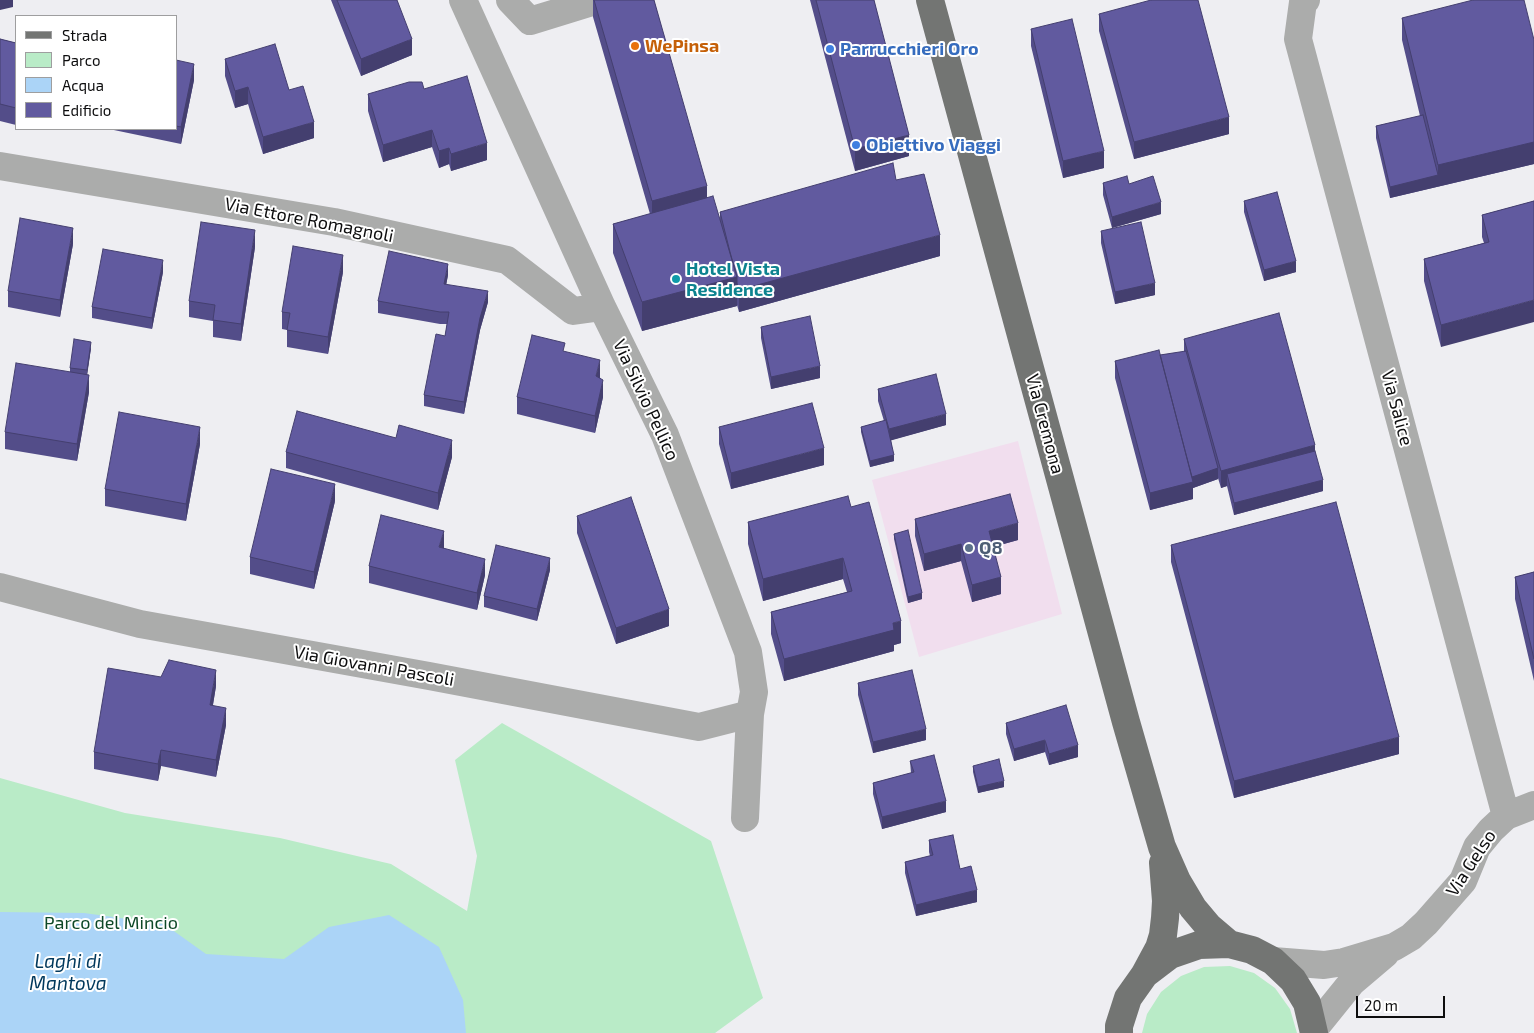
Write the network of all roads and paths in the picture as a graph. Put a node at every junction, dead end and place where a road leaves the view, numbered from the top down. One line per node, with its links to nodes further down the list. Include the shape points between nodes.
1 (463, 0): 7 (street, Via Silvio Pellico)
2 (510, 0): 3 (street, via 530,21)
3 (598, 0)
4 (930, 0): 13 (main road, Via Cremona)
5 (1306, 0): 11 (street, Via Salice, via 1303,2 1298,38)
6 (0, 166): 7 (street, Via Ettore Romagnoli, via 334,222 507,260 573,310)
7 (602, 307): 9 (street, Via Silvio Pellico, via 665,434 748,652 754,692)
8 (0, 586): 9 (street, Via Giovanni Pascoli, via 140,624 699,727)
9 (750, 714): 12 (street, Via Silvio Pellico)
10 (1534, 805): 11 (street, Via Gelso)
11 (1506, 816): 15 (street, Via Gelso, via 1477,847 1463,881 1447,900 1411,937)
12 (745, 818)
13 (1162, 847): 14 (main road, Via Cremona, via 1193,908); 17 (main road, Via Cremona, via 1163,935)
14 (1229, 944): 16 (main road, Via Cremona, via 1252,950); 17 (main road, Via Cremona, via 1198,945 1177,952)
15 (1394, 947): 16 (street, Via Gelso, via 1324,965); 18 (street, via 1352,982)
16 (1273, 961): 18 (main road, Via Cremona, via 1293,980 1307,1003)
17 (1145, 974): 19 (main road, Via Cremona, via 1128,998)
18 (1314, 1031)
19 (1119, 1033)

